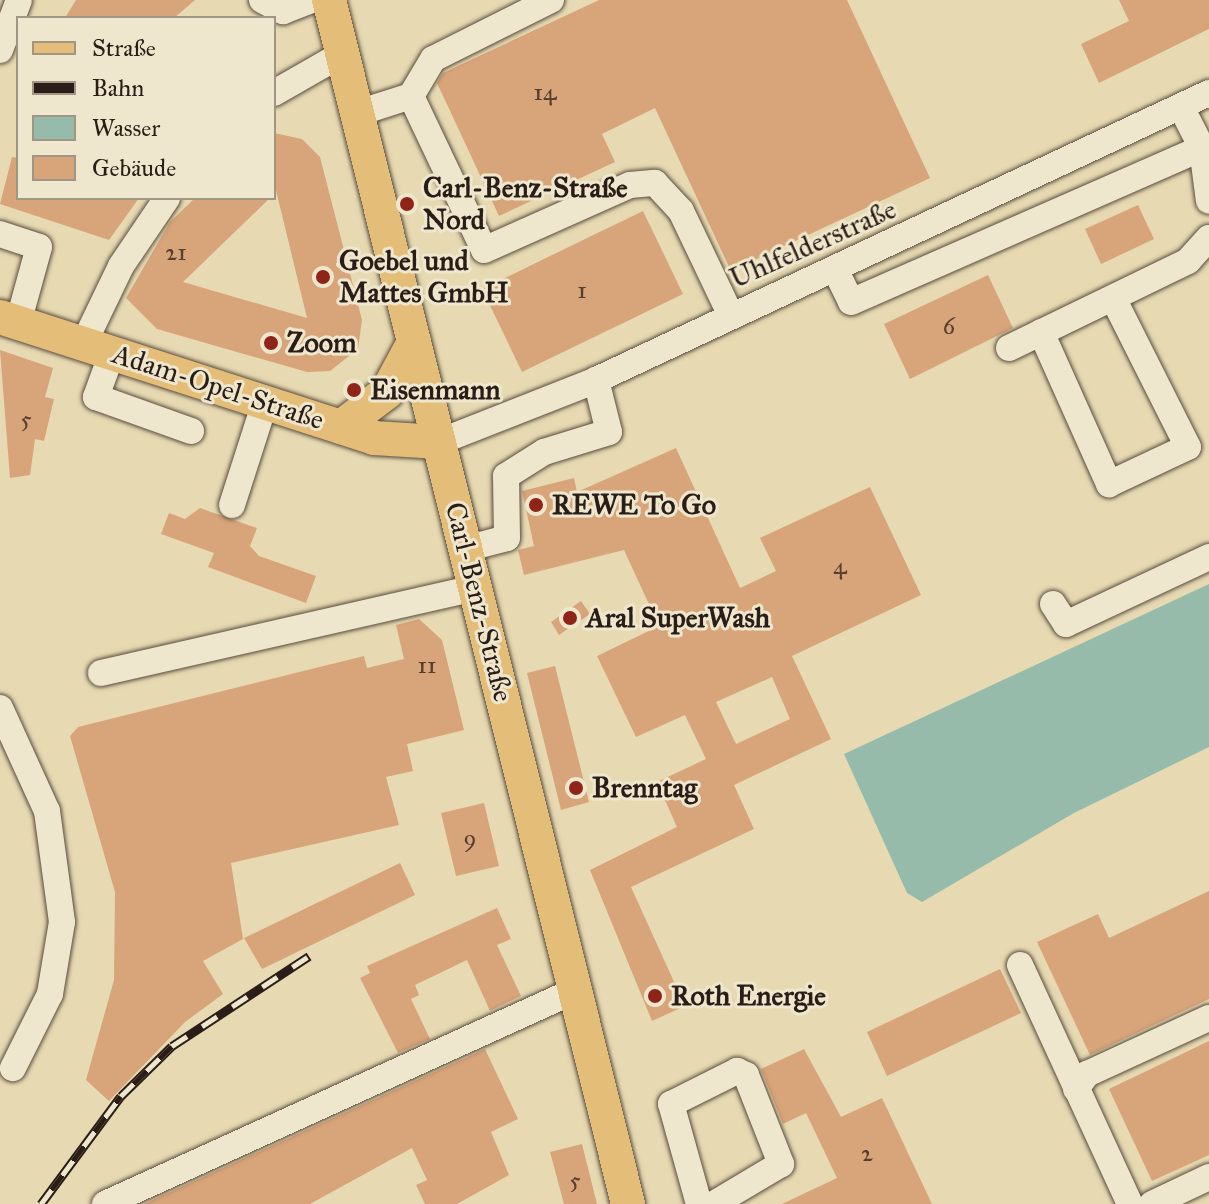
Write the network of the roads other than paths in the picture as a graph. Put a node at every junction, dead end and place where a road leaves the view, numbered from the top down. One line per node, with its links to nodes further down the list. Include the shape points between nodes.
1 (19, 0): 6 (street)
2 (262, 0): 3 (street, via 283,11)
3 (312, 0)
4 (329, 0): 7 (main road, Carl-Benz-Straße)
5 (551, 0): 10 (street, via 436,57)
6 (0, 50)
7 (342, 54): 8 (street); 12 (main road, Carl-Benz-Straße)
8 (276, 92)
9 (1209, 93): 11 (street, Uhlfelderstraße)
10 (411, 96): 12 (street); 20 (street, via 484,250 651,180 681,211)
11 (1181, 107): 13 (street); 18 (street, Uhlfelderstraße)
12 (358, 113): 23 (main road, Carl-Benz-Straße)
13 (1202, 148): 15 (street); 18 (street, via 851,302)
14 (166, 200): 24 (street, via 121,266)
15 (1209, 201)
16 (0, 234): 21 (street, via 39,247)
17 (1209, 238): 19 (street, via 1188,261)
18 (836, 271): 20 (street, Uhlfelderstraße)
19 (1113, 298): 22 (street); 22 (street, via 1188,447 1109,484)
20 (731, 316): 26 (street, Uhlfelderstraße)
21 (9, 320): 24 (main road, Adam-Opel-Straße)
22 (1041, 332): 25 (street)
23 (414, 342): 28 (main road, via 387,392); 30 (main road, Carl-Benz-Straße)
24 (98, 348): 27 (main road, Adam-Opel-Straße); 29 (street, via 96,397)
25 (1009, 348)
26 (596, 380): 30 (street, Uhlfelderstraße); 32 (street, via 609,432 544,452 506,476 507,538)
27 (265, 402): 28 (main road, Adam-Opel-Straße); 31 (street)
28 (341, 427): 30 (main road, Adam-Opel-Straße, via 391,441)
29 (191, 431)
30 (439, 442): 32 (main road, Carl-Benz-Straße)
31 (232, 505)
32 (465, 549): 34 (main road, Carl-Benz-Straße)
33 (1209, 557): 35 (street, via 1066,624)
34 (475, 588): 36 (street); 39 (main road, Carl-Benz-Straße)
35 (1053, 604)
36 (101, 673)
37 (0, 708): 41 (street, via 44,800 62,922 50,994)
38 (1020, 965): 42 (street)
39 (576, 990): 44 (street); 45 (main road, Carl-Benz-Straße)
40 (1209, 1018): 42 (street, via 1087,1074)
41 (13, 1068)
42 (1076, 1089): 48 (street)
43 (1209, 1177): 49 (street)
44 (105, 1204)
45 (628, 1204)
46 (699, 1204): 47 (street, via 671,1104 737,1071 746,1075 781,1164)
47 (714, 1204)
48 (1130, 1204)
49 (1152, 1204)

